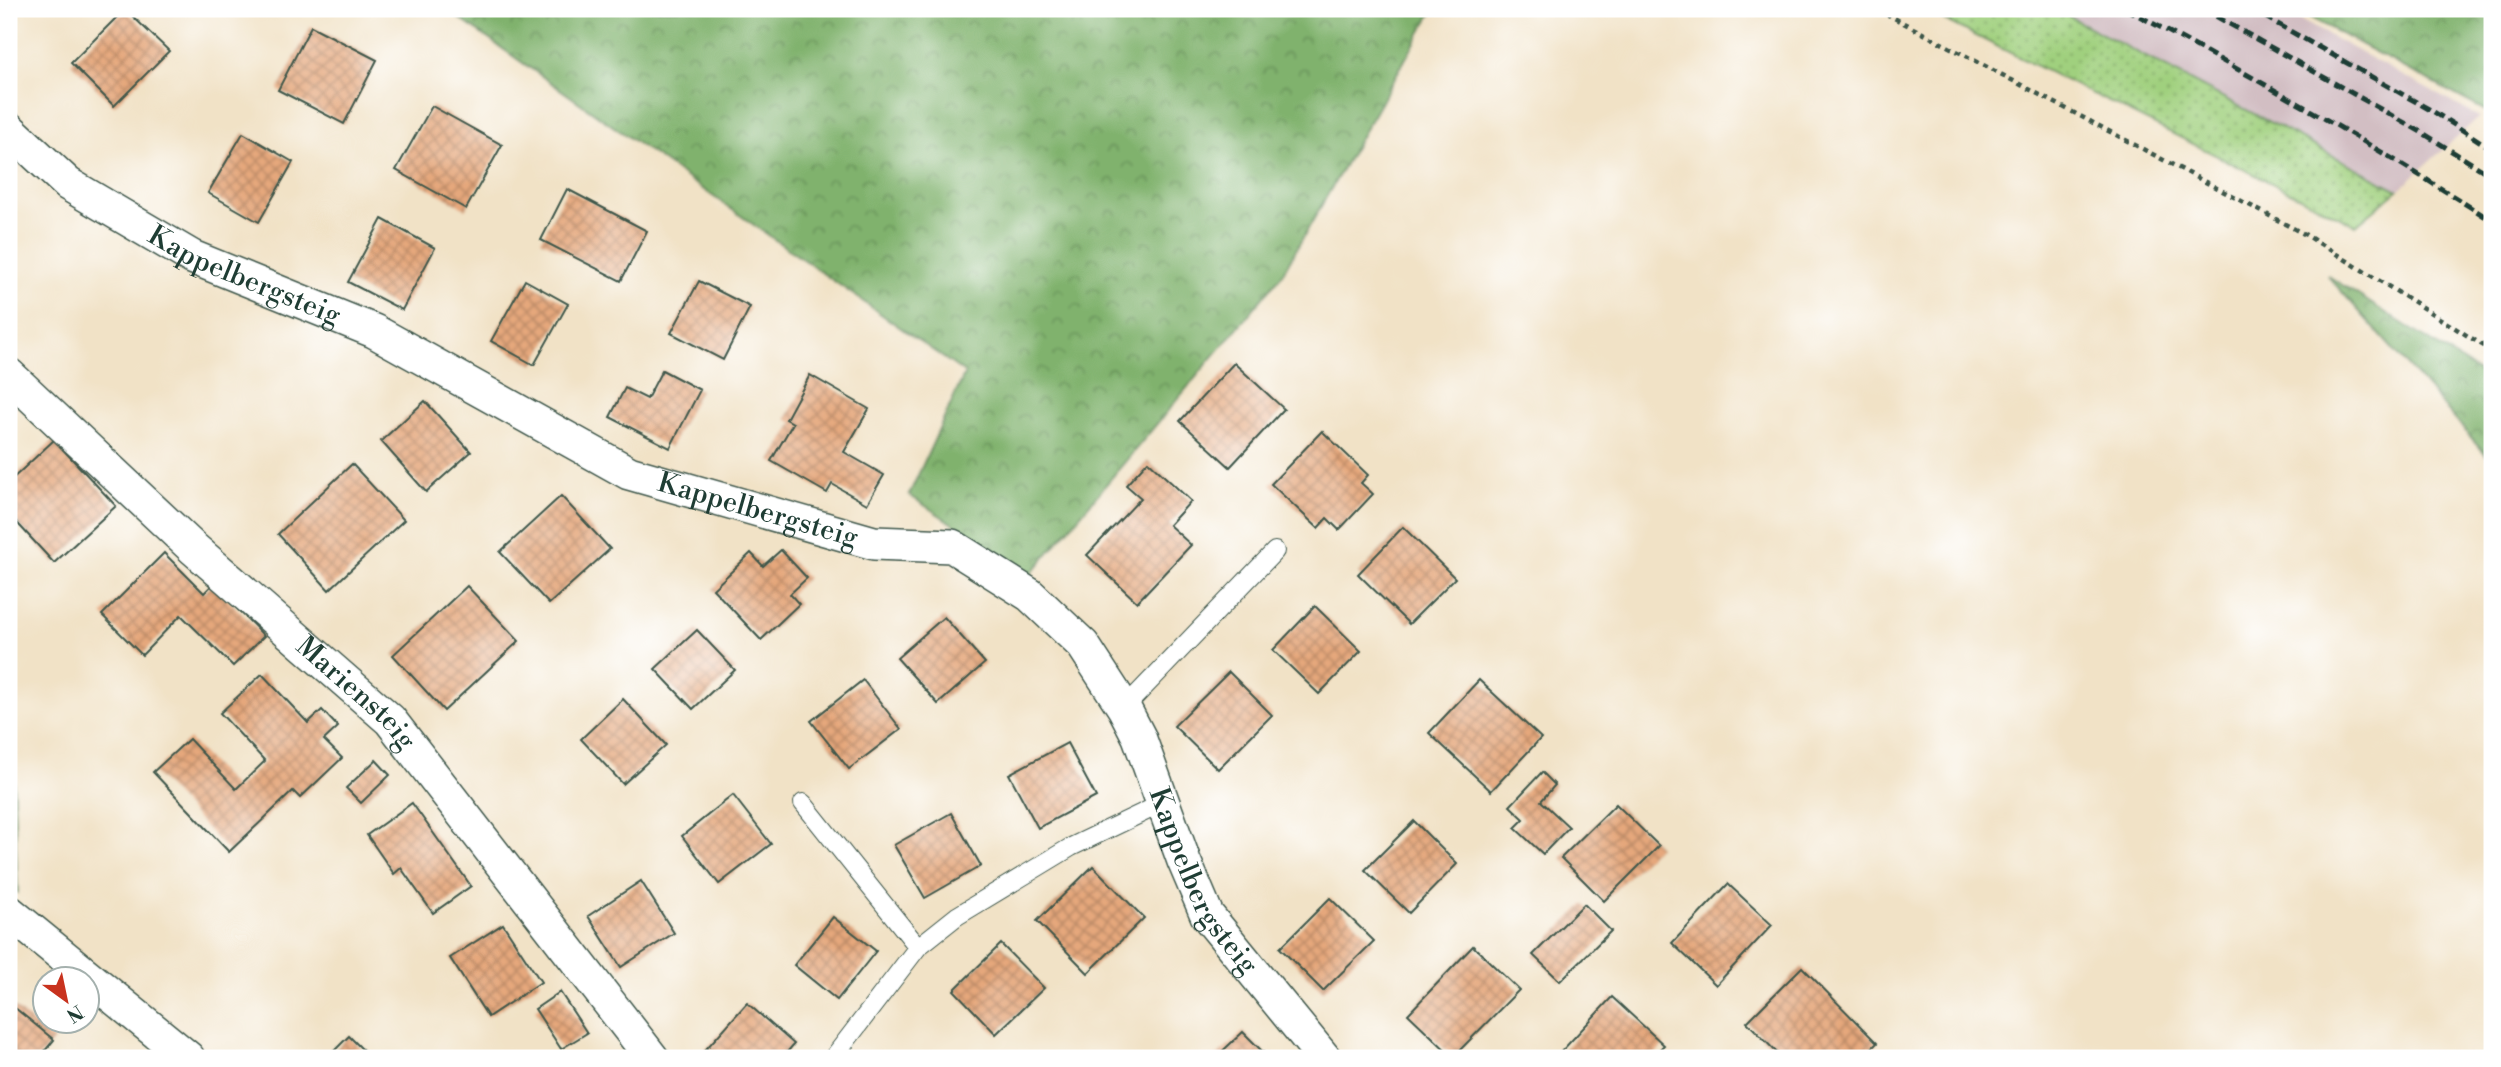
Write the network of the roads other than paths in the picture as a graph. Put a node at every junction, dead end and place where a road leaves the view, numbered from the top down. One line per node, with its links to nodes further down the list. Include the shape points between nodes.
1 (9, 129): 4 (street, Kappelbergsteig, via 68,184 192,257 374,331 629,474 874,543 952,546 1030,595 1083,645)
2 (9, 375): 10 (street, Mariensteig, via 193,548 390,720)
3 (1275, 551): 4 (lane)
4 (1124, 708): 6 (street, Kappelbergsteig)
5 (803, 803): 8 (lane)
6 (1163, 803): 8 (lane, via 1071,847 957,916); 12 (street, Kappelbergsteig, via 1208,915)
7 (9, 912): 9 (street)
8 (918, 947): 11 (lane)
9 (188, 1058)
10 (652, 1058)
11 (833, 1058)
12 (1324, 1058)

